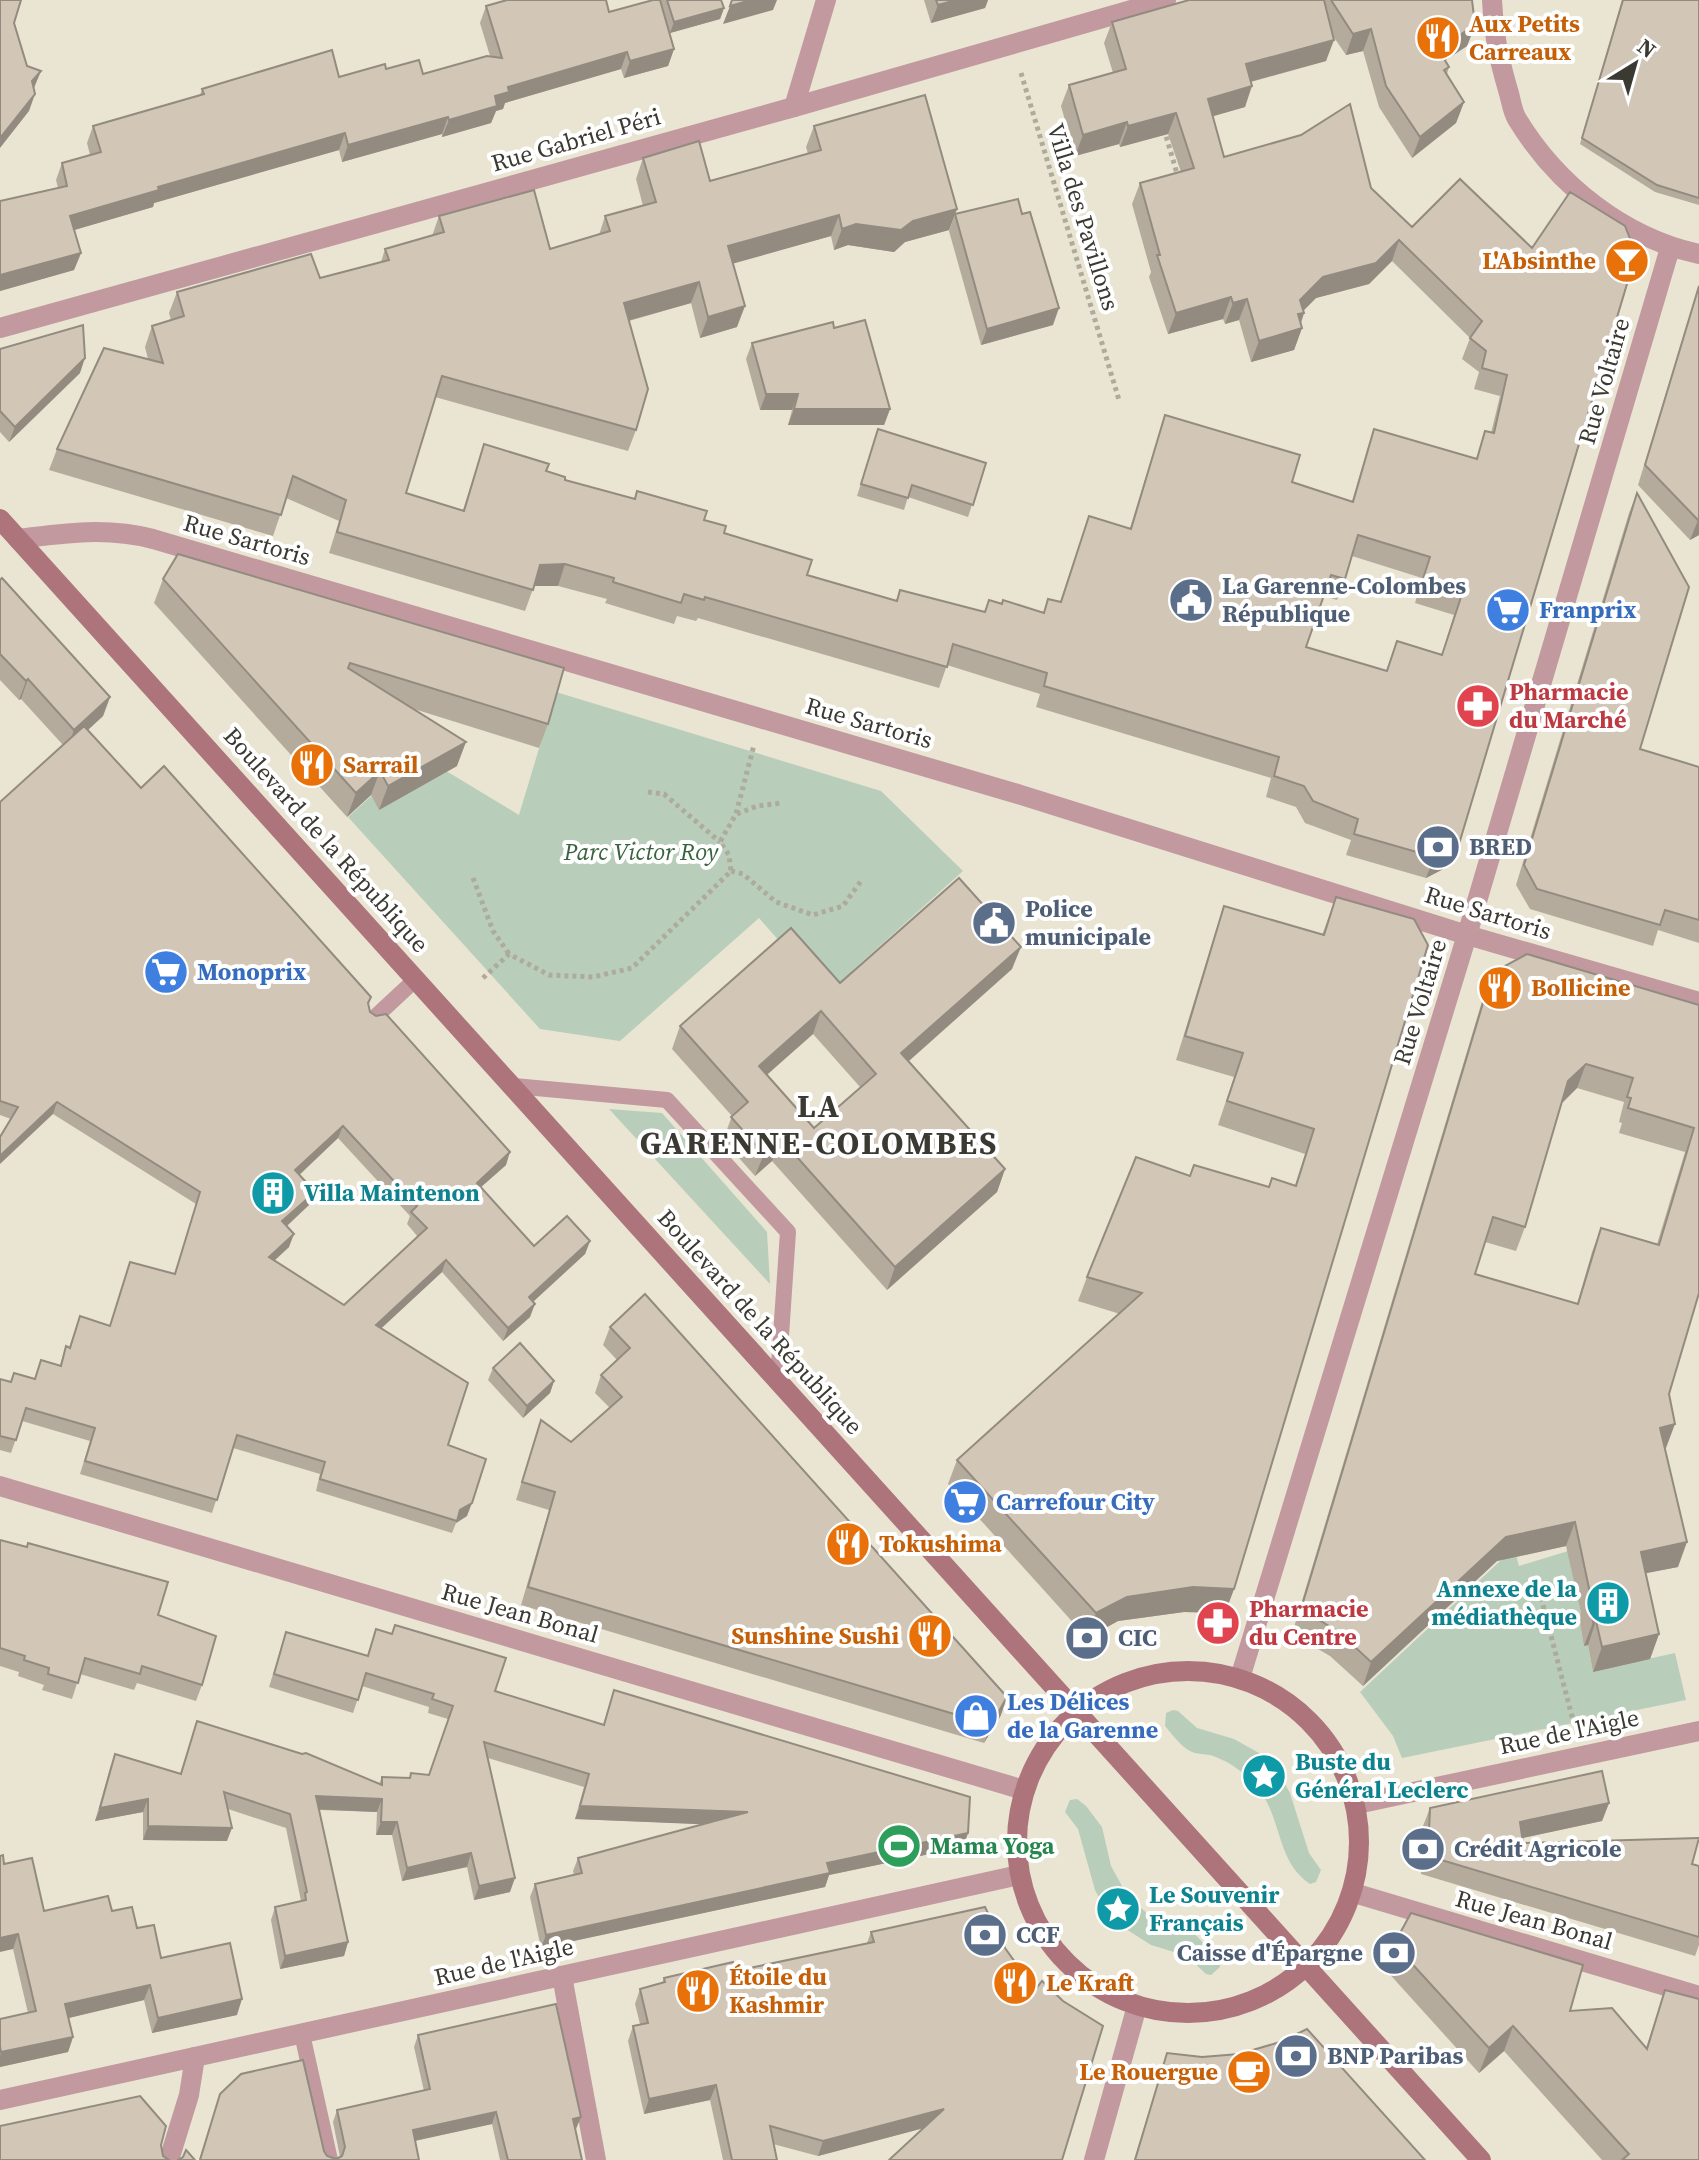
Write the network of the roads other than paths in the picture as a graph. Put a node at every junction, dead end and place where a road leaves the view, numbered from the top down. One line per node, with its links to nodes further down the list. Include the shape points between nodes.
1 (826, 0): 4 (street)
2 (1166, 0): 4 (street, Rue Gabriel Péri)
3 (1492, 0): 5 (street, via 1495,47 1516,117 1567,183 1623,225)
4 (794, 107): 7 (street, Rue Gabriel Péri)
5 (1670, 248): 6 (street); 10 (street, Rue Voltaire)
6 (1699, 254)
7 (0, 328)
8 (0, 519): 9 (main road, Boulevard de la République)
9 (18, 539): 10 (street, Rue Sartoris, via 82,531 130,533 1021,795); 11 (main road, Boulevard de la République)
10 (1467, 935): 12 (street, Rue Sartoris); 17 (street, Rue Voltaire)
11 (416, 979): 13 (lane); 14 (main road, Boulevard de la République)
12 (1699, 1002)
13 (374, 1018)
14 (514, 1086): 15 (main road, Boulevard de la République); 15 (lane, via 667,1100 788,1232)
15 (778, 1380): 18 (main road, Boulevard de la République)
16 (0, 1486): 20 (street, Rue Jean Bonal)
17 (1240, 1678): 18 (main road, via 1206,1671 1159,1673 1104,1692); 21 (main road, via 1292,1705 1332,1747)
18 (1075, 1713): 20 (main road, via 1042,1749); 24 (main road, Boulevard de la République)
19 (1699, 1731): 21 (street, Rue de l'Aigle)
20 (1024, 1790): 22 (main road, via 1016,1832)
21 (1357, 1804): 23 (main road, via 1361,1847)
22 (1019, 1875): 25 (street, Rue de l'Aigle); 27 (main road, via 1034,1918 1060,1957 1095,1987)
23 (1354, 1893): 24 (main road, via 1338,1928); 26 (street, Rue Jean Bonal)
24 (1307, 1968): 27 (main road, via 1264,1999 1228,2010 1182,2015); 35 (main road, Boulevard de la République)
25 (562, 1976): 28 (street, Rue de l'Aigle); 33 (street)
26 (1699, 1996)
27 (1137, 2006): 34 (street)
28 (302, 2034): 29 (street, Rue de l'Aigle); 32 (lane)
29 (195, 2057): 30 (street, Rue de l'Aigle); 31 (street)
30 (0, 2100)
31 (169, 2160)
32 (330, 2160)
33 (596, 2160)
34 (1094, 2160)
35 (1481, 2160)

